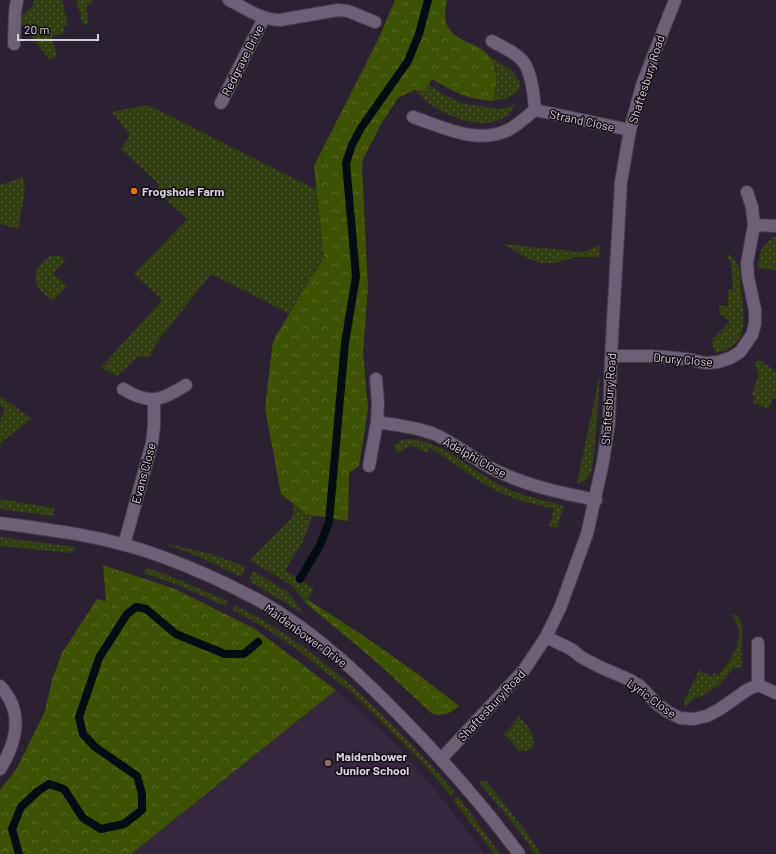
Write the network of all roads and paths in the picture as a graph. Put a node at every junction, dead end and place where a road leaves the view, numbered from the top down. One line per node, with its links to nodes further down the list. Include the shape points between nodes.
1 (17, 0): 7 (street)
2 (229, 0): 4 (street, Redgrave Drive)
3 (676, 0): 11 (street, Shaftesbury Road, via 642,84)
4 (264, 18): 5 (street, Redgrave Drive, via 280,20 338,10 348,11); 8 (street, Redgrave Drive)
5 (375, 22)
6 (492, 41): 9 (street, Strand Close, via 524,63 534,96)
7 (14, 44)
8 (221, 103)
9 (534, 110): 10 (street, Strand Close, via 510,128 487,136 464,134); 11 (street, Strand Close)
10 (413, 116)
11 (630, 130): 15 (street, Shaftesbury Road, via 621,182)
12 (747, 192): 13 (street, Drury Close)
13 (754, 225): 14 (street); 15 (street, Drury Close, via 747,263 755,324 752,335 740,352 718,362 706,363 652,356)
14 (776, 226)
15 (611, 356): 22 (street, Shaftesbury Road, via 609,422)
16 (376, 379): 20 (street)
17 (186, 385): 19 (street, via 176,392)
18 (123, 389): 19 (street, via 146,400)
19 (154, 399): 24 (street, Evans Close, via 152,443)
20 (377, 422): 21 (street); 22 (street, Adelphi Close, via 434,434 518,481)
21 (369, 466)
22 (596, 500): 25 (street, Shaftesbury Road, via 576,566)
23 (0, 523): 24 (street, Maidenbower Drive, via 44,528)
24 (124, 545): 30 (street, Maidenbower Drive, via 194,569 267,605 291,621 366,682)
25 (546, 637): 27 (street, Lyric Close, via 640,686 657,704 680,718 694,719 707,716); 30 (street, Shaftesbury Road, via 524,670)
26 (758, 643): 27 (street)
27 (758, 685): 29 (street)
28 (0, 686): 31 (street, via 12,703 16,725 11,747)
29 (776, 694)
30 (442, 758): 32 (street, Maidenbower Drive)
31 (0, 769)
32 (518, 854)

